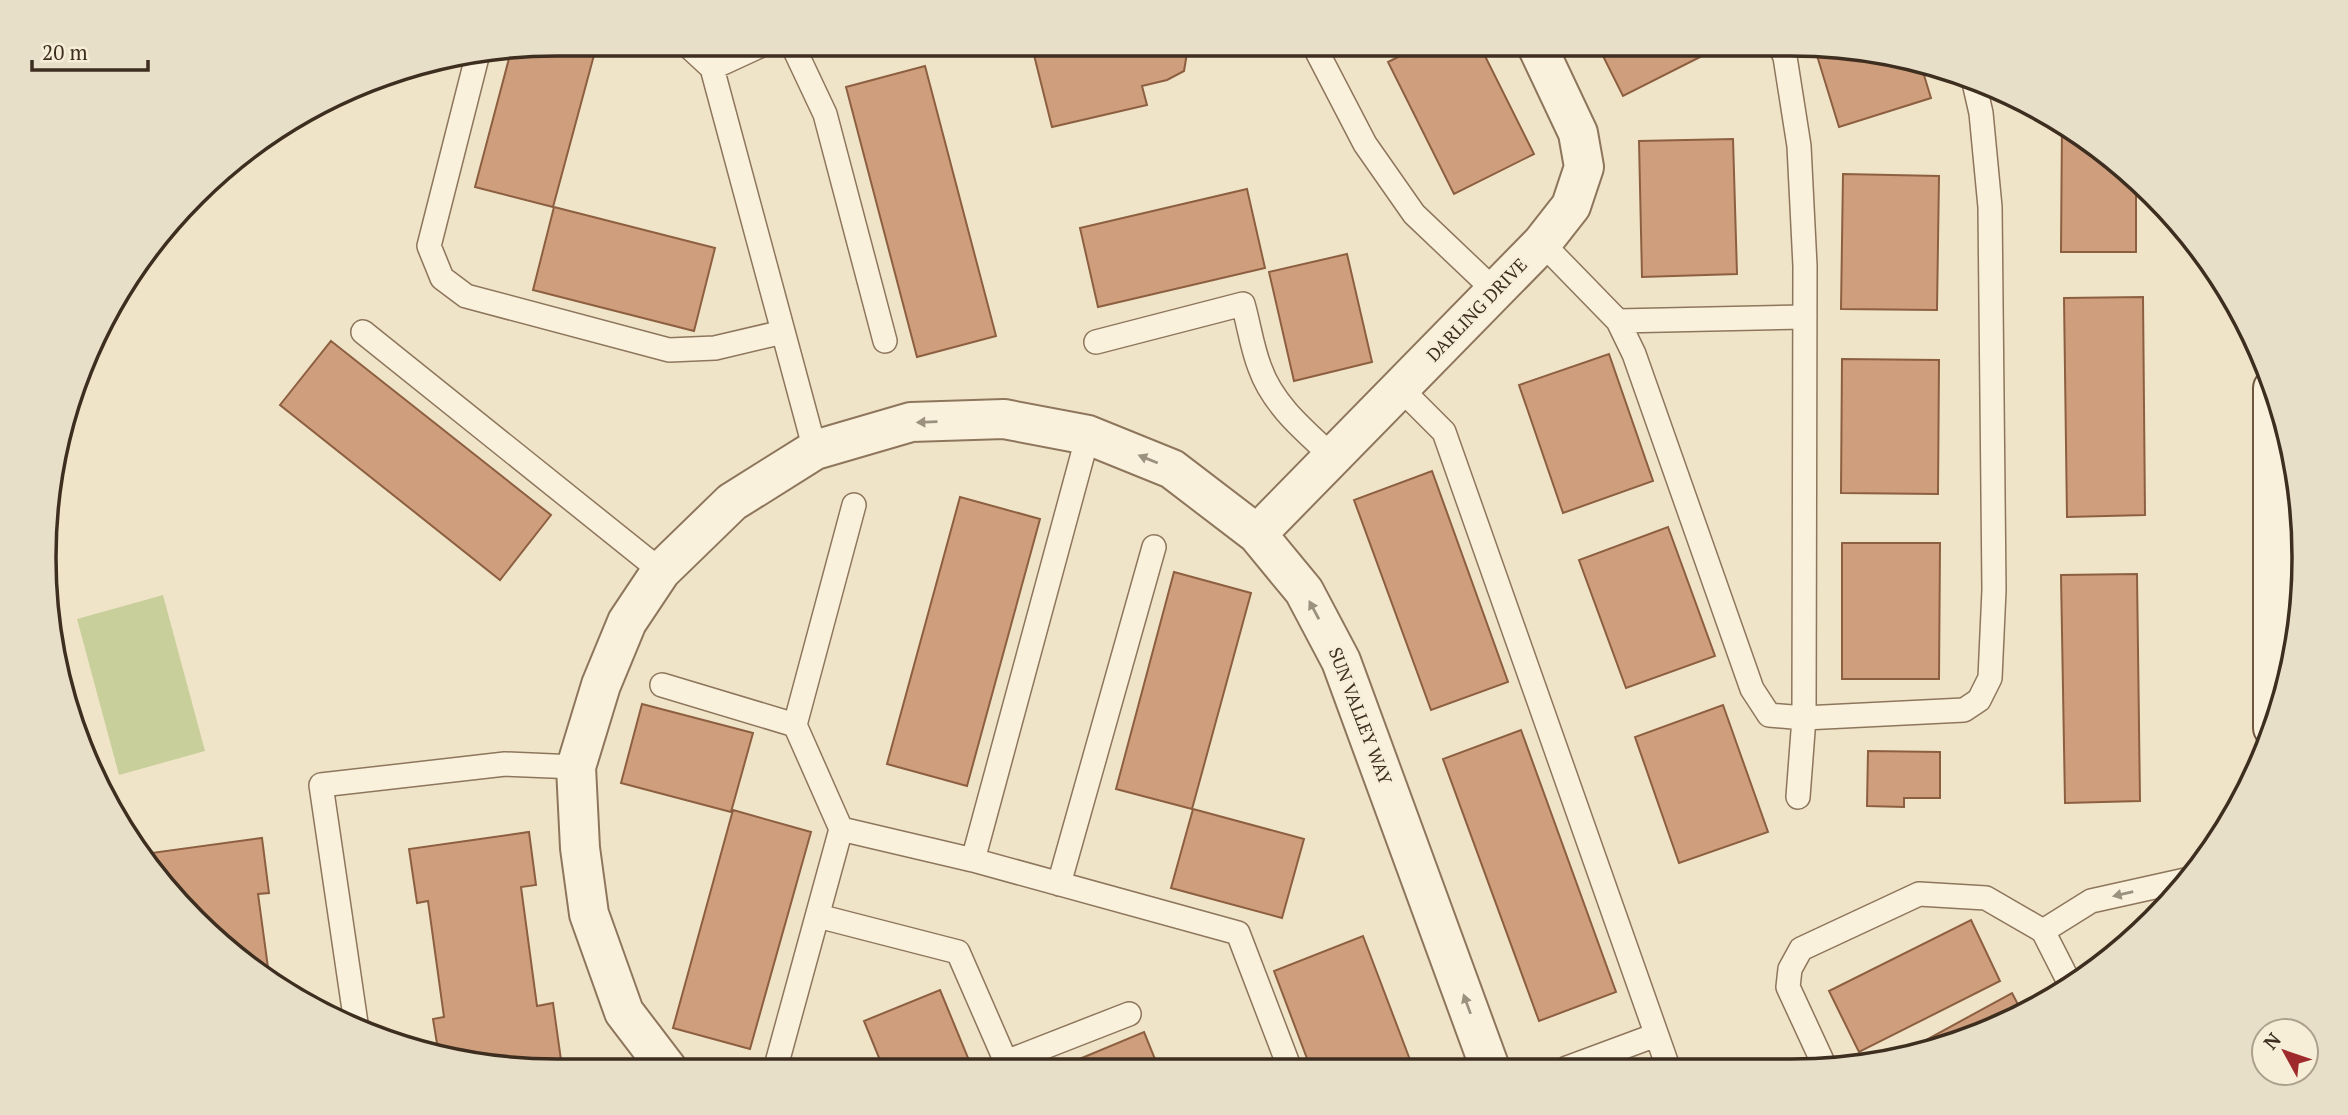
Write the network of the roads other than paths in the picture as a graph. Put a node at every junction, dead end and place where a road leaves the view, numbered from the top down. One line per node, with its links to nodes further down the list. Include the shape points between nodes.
1 (699, 56): 8 (lane)
2 (738, 56): 8 (lane)
3 (798, 56): 16 (lane, via 825,114)
4 (1319, 56): 11 (lane, via 1365,144 1414,214)
5 (1542, 56): 10 (street, DARLING DRIVE, via 1578,133 1584,167 1571,206)
6 (1785, 56): 12 (lane, via 1799,146)
7 (475, 63): 15 (lane, via 429,246 442,278 466,296 669,350 715,348)
8 (712, 68): 15 (lane)
9 (1976, 92): 29 (lane, via 1990,206 1994,590 1990,678 1979,700 1964,710)
10 (1542, 243): 11 (street, DARLING DRIVE); 13 (lane)
11 (1495, 291): 18 (street, DARLING DRIVE)
12 (1805, 317): 13 (lane); 29 (lane)
13 (1618, 321): 29 (lane, via 1634,354 1752,689 1769,715)
14 (363, 332): 26 (lane)
15 (783, 332): 20 (lane)
16 (885, 341)
17 (1096, 342): 21 (lane, via 1243,304 1260,369 1273,394)
18 (1400, 388): 21 (street, DARLING DRIVE); 42 (lane, via 1444,432)
19 (1088, 435): 20 (street, SUN VALLEY WAY, one-way to 20, via 1004,419 911,422); 24 (street, SUN VALLEY WAY, one-way to 19, via 1172,469); 34 (lane)
20 (816, 450): 26 (street, SUN VALLEY WAY, via 732,502)
21 (1333, 457): 24 (street, DARLING DRIVE)
22 (2283, 463): 28 (street)
23 (854, 505): 30 (lane)
24 (1257, 534): 49 (street, SUN VALLEY WAY, one-way to 24, via 1341,661 1304,591)
25 (1154, 547): 36 (lane)
26 (661, 571): 31 (street, SUN VALLEY WAY, via 627,622 601,685)
27 (662, 685): 30 (lane)
28 (2274, 689)
29 (1804, 718): 32 (lane)
30 (795, 725): 33 (lane)
31 (576, 767): 41 (lane, via 505,764 321,785); 44 (street, SUN VALLEY WAY, via 589,914 624,1012)
32 (1798, 797)
33 (841, 829): 34 (lane); 37 (lane)
34 (973, 860): 36 (lane)
35 (2172, 883): 38 (lane, one-way to 38, via 2091,901)
36 (1059, 884): 48 (lane, via 1238,933)
37 (818, 916): 45 (lane); 46 (lane, via 958,952)
38 (2043, 931): 39 (lane); 43 (lane, via 1986,898 1919,894 1801,949 1790,969 1788,987)
39 (2066, 976)
40 (1129, 1014): 47 (lane)
41 (355, 1016)
42 (1656, 1035): 50 (lane); 51 (lane)
43 (1821, 1058)
44 (660, 1059)
45 (778, 1059)
46 (1005, 1059)
47 (1014, 1059)
48 (1286, 1059)
49 (1487, 1059)
50 (1591, 1059)
51 (1665, 1059)

